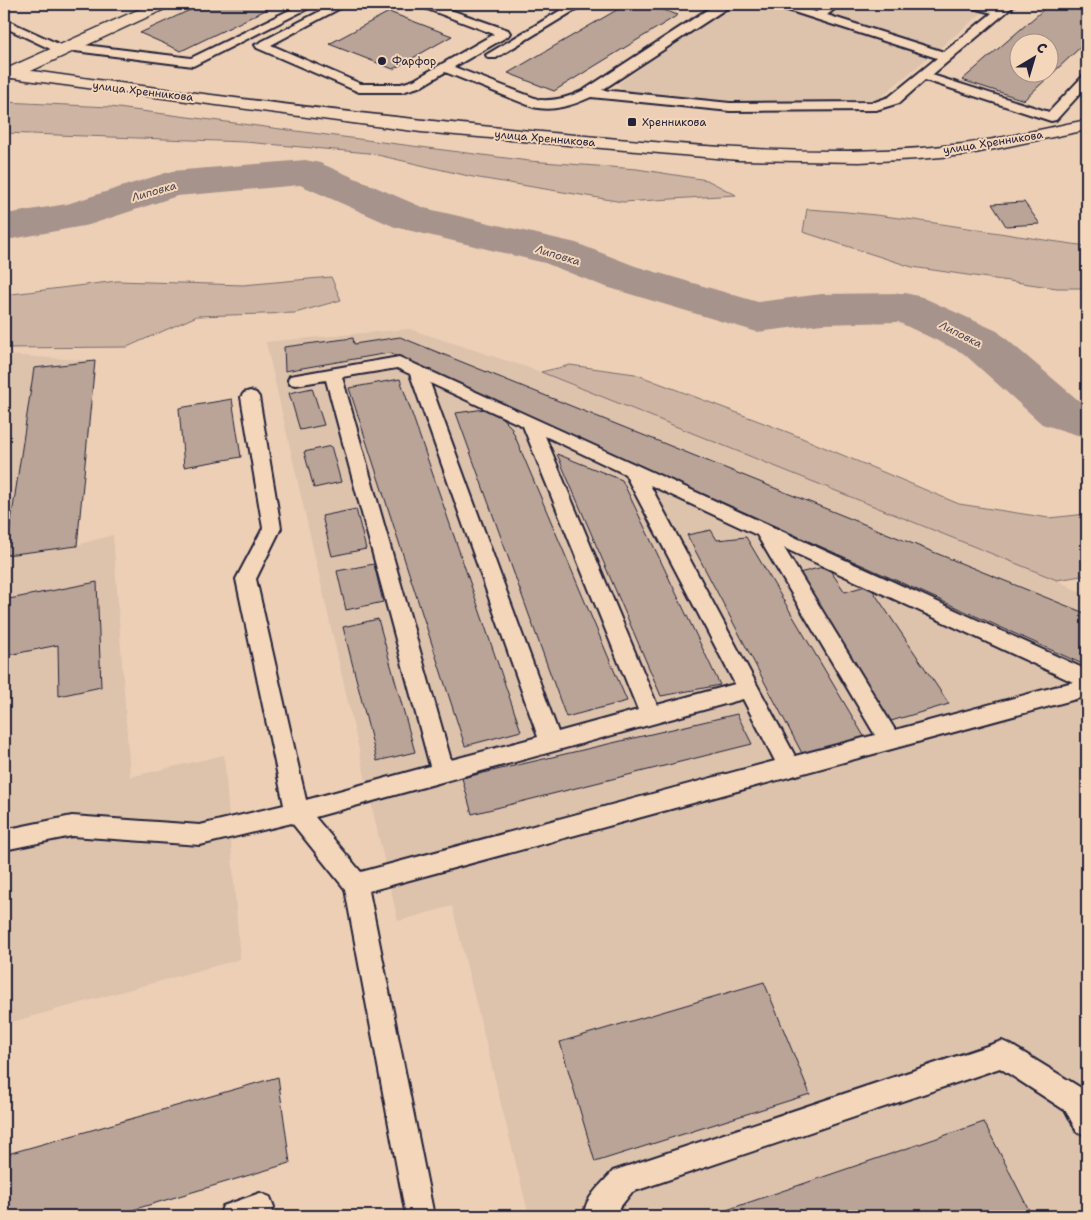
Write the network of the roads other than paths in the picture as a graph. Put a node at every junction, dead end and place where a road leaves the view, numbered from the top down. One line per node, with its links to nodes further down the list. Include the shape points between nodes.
1 (163, 4): 14 (street)
2 (311, 4): 14 (lane, via 193,62)
3 (342, 4): 16 (lane, via 261,45 359,88 402,88)
4 (424, 4): 16 (lane, via 504,33)
5 (579, 4): 18 (lane)
6 (722, 4): 21 (lane)
7 (779, 4): 12 (lane)
8 (835, 4): 12 (lane)
9 (971, 4): 11 (lane)
10 (1010, 4): 11 (lane)
11 (1000, 12): 15 (lane)
12 (818, 16): 15 (lane)
13 (4, 23): 14 (lane)
14 (65, 49): 17 (street)
15 (947, 56): 19 (lane)
16 (444, 68): 18 (lane)
17 (8, 73): 24 (street, улица Хренникова, via 421,127 739,154 859,156 918,153 965,149)
18 (460, 74): 21 (lane, via 538,104 566,104)
19 (924, 76): 21 (lane, via 894,100 876,106 730,107); 22 (lane)
20 (1087, 79): 22 (lane)
21 (589, 94)
22 (1051, 117): 24 (lane)
23 (1087, 125): 24 (street, улица Хренникова)
24 (1069, 129)
25 (417, 370): 26 (lane, via 399,362); 29 (lane); 37 (lane)
26 (332, 373): 27 (lane); 39 (lane)
27 (296, 380)
28 (250, 397): 40 (lane, via 272,528 246,579)
29 (530, 422): 30 (lane); 35 (lane)
30 (633, 471): 31 (lane); 34 (lane)
31 (763, 529): 32 (lane); 36 (lane)
32 (1087, 679)
33 (1087, 687): 36 (lane)
34 (748, 689): 35 (lane); 38 (lane)
35 (651, 715): 37 (lane)
36 (890, 741): 38 (lane)
37 (551, 742): 39 (lane)
38 (790, 768): 42 (lane)
39 (443, 772): 40 (lane)
40 (297, 812): 41 (lane, via 200,835 72,826); 42 (lane)
41 (4, 840)
42 (356, 884): 46 (lane)
43 (1087, 1122): 47 (lane, via 1076,1101 1002,1054 623,1181 598,1211)
44 (260, 1207): 45 (lane)
45 (233, 1216)
46 (420, 1216)
47 (599, 1216)

